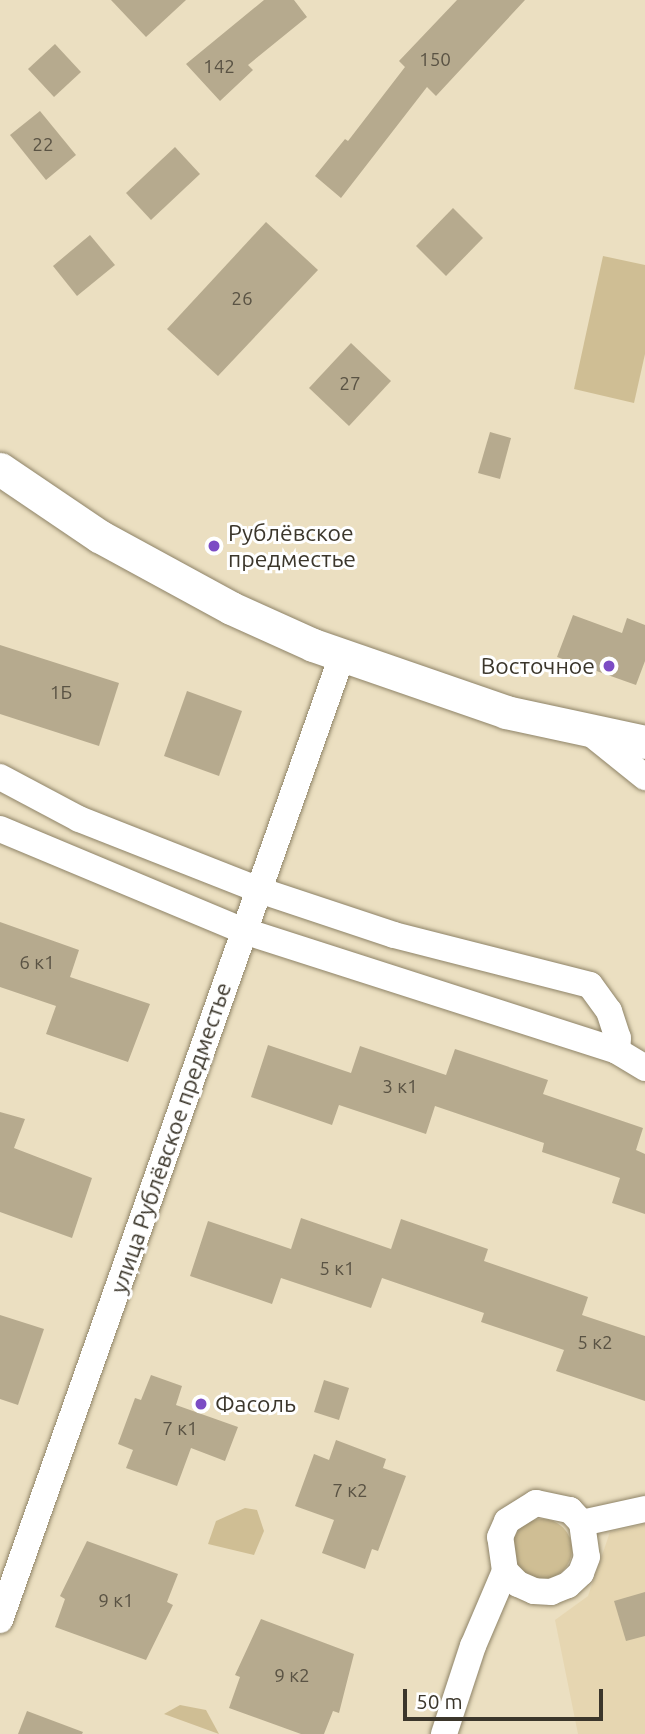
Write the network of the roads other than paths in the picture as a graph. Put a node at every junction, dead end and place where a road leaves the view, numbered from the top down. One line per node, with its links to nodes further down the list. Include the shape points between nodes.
1 (0, 468): 2 (street, via 99,536 191,588)
2 (342, 656): 3 (street, via 506,712); 8 (street, улица Рублёвское предместье)
3 (589, 733): 4 (street); 6 (street)
4 (645, 742)
5 (0, 777): 8 (street, via 79,819)
6 (645, 778)
7 (0, 829): 9 (street)
8 (259, 890): 9 (street, улица Рублёвское предместье); 10 (street, via 394,935 590,985 609,1011 618,1038)
9 (244, 931): 10 (street); 15 (street, улица Рублёвское предместье)
10 (617, 1051): 11 (street)
11 (645, 1068)
12 (645, 1509): 13 (street)
13 (582, 1523): 14 (street, via 570,1510 554,1503 520,1509 507,1521 500,1537); 14 (street, via 587,1557 568,1585 551,1592 534,1591)
14 (505, 1571): 16 (street, via 473,1646)
15 (0, 1620)
16 (444, 1734)

